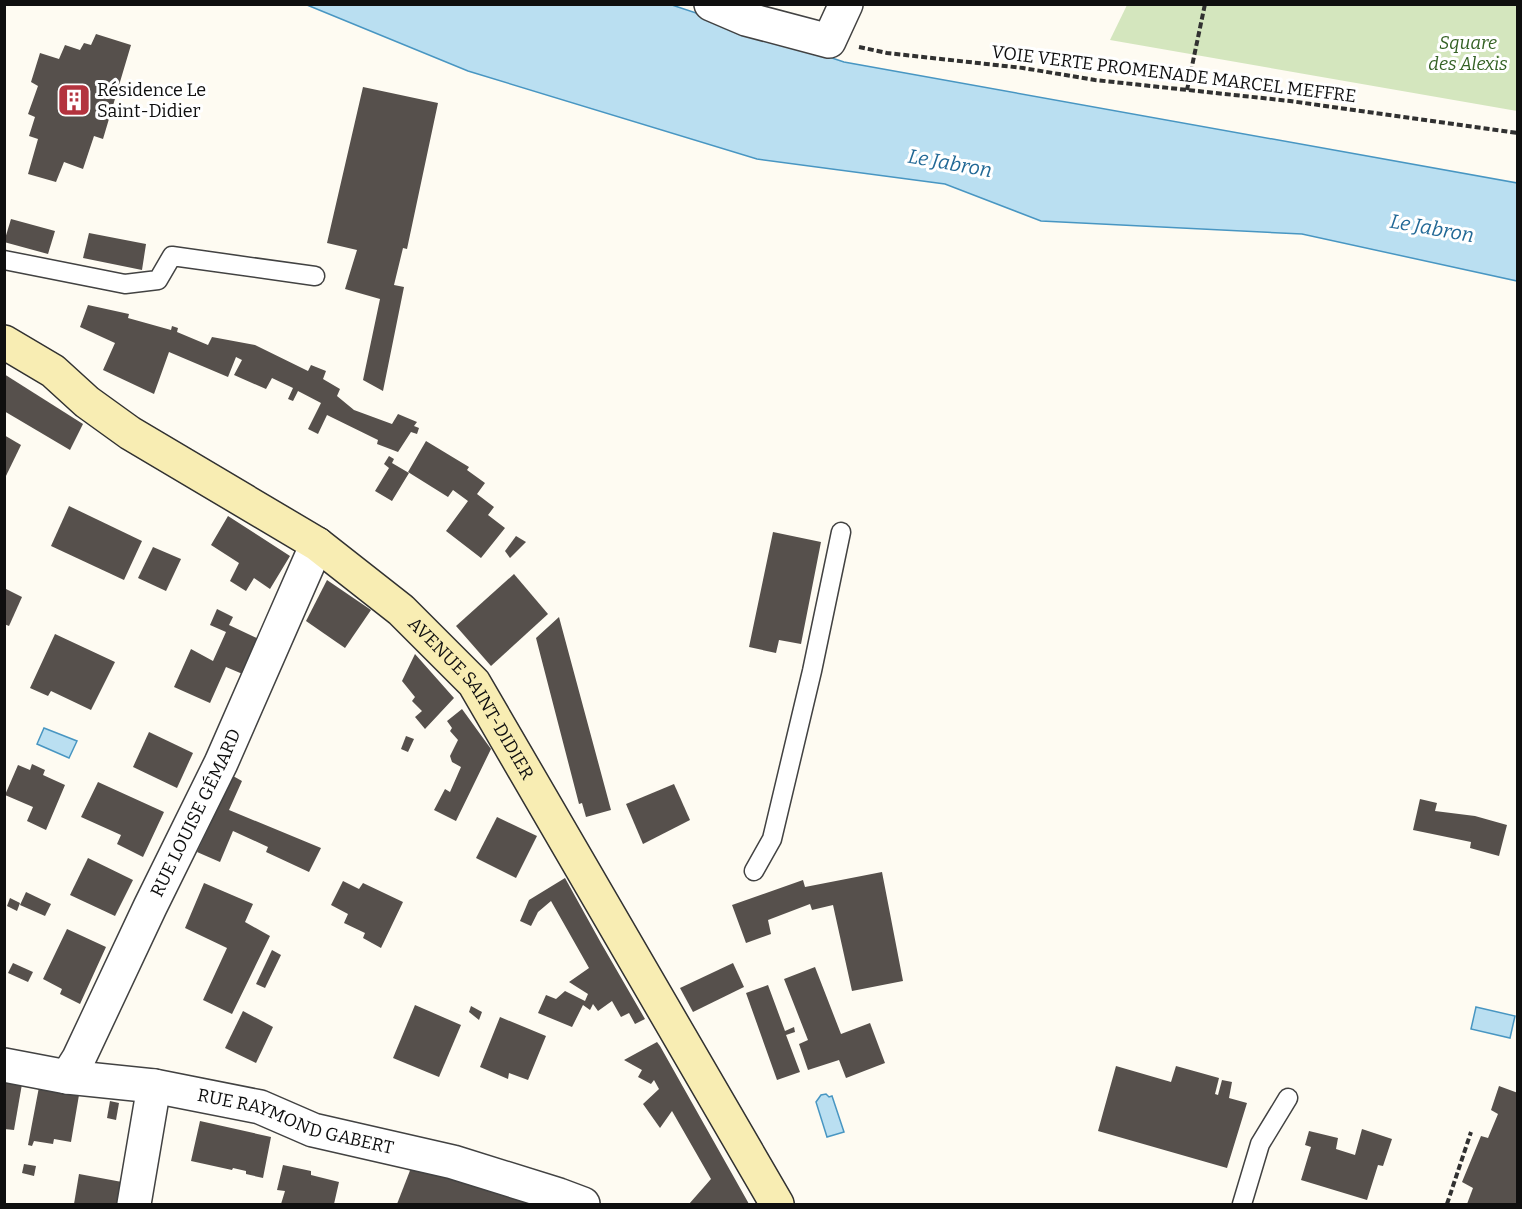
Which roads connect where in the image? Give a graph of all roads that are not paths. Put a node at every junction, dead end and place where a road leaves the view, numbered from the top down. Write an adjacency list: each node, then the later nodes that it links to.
1 (711, 4): 2 (street)
2 (846, 4)
3 (4, 261): 4 (lane)
4 (315, 276)
5 (4, 342): 7 (street, AVENUE SAINT-DIDIER)
6 (841, 532): 8 (lane)
7 (317, 544): 10 (street, RUE LOUISE GÉMARD); 15 (street, AVENUE SAINT-DIDIER)
8 (754, 871)
9 (4, 1065): 10 (street, RUE RAYMOND GABERT)
10 (67, 1077): 11 (street, RUE RAYMOND GABERT)
11 (154, 1086): 13 (street, RUE RAYMOND GABERT); 14 (street)
12 (1288, 1098): 16 (lane)
13 (565, 1201)
14 (134, 1204)
15 (777, 1204)
16 (1242, 1204)

